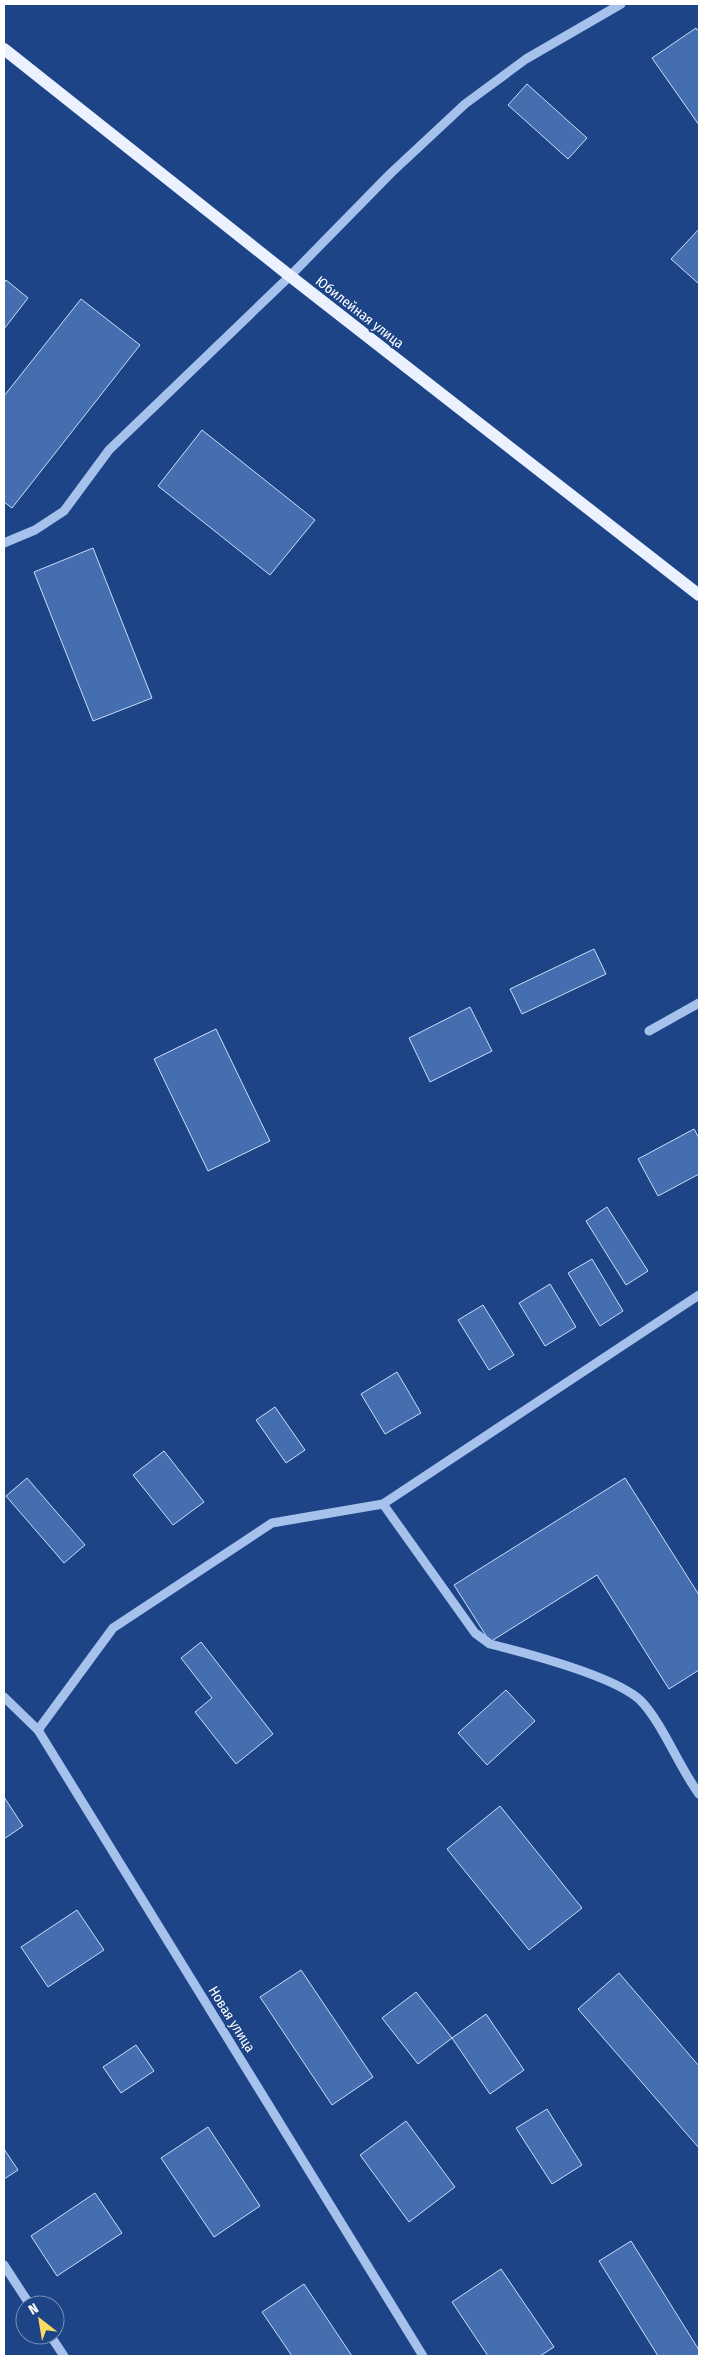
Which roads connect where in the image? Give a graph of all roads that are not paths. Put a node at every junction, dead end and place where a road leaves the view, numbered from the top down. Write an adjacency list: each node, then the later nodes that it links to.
1 (621, 4): 3 (street)
2 (4, 49): 3 (main road, Юбилейная улица)
3 (290, 276): 4 (street); 5 (main road, Юбилейная улица)
4 (4, 542)
5 (699, 595)
6 (699, 1003): 7 (street)
7 (649, 1031)
8 (699, 1295): 9 (street)
9 (383, 1504): 11 (street); 12 (street)
10 (5, 1701): 11 (street, Новая улица)
11 (38, 1730): 17 (street, Новая улица)
12 (699, 1794)
13 (4, 2265): 14 (street)
14 (24, 2295)
15 (57, 2345): 16 (street)
16 (64, 2356)
17 (423, 2356)

